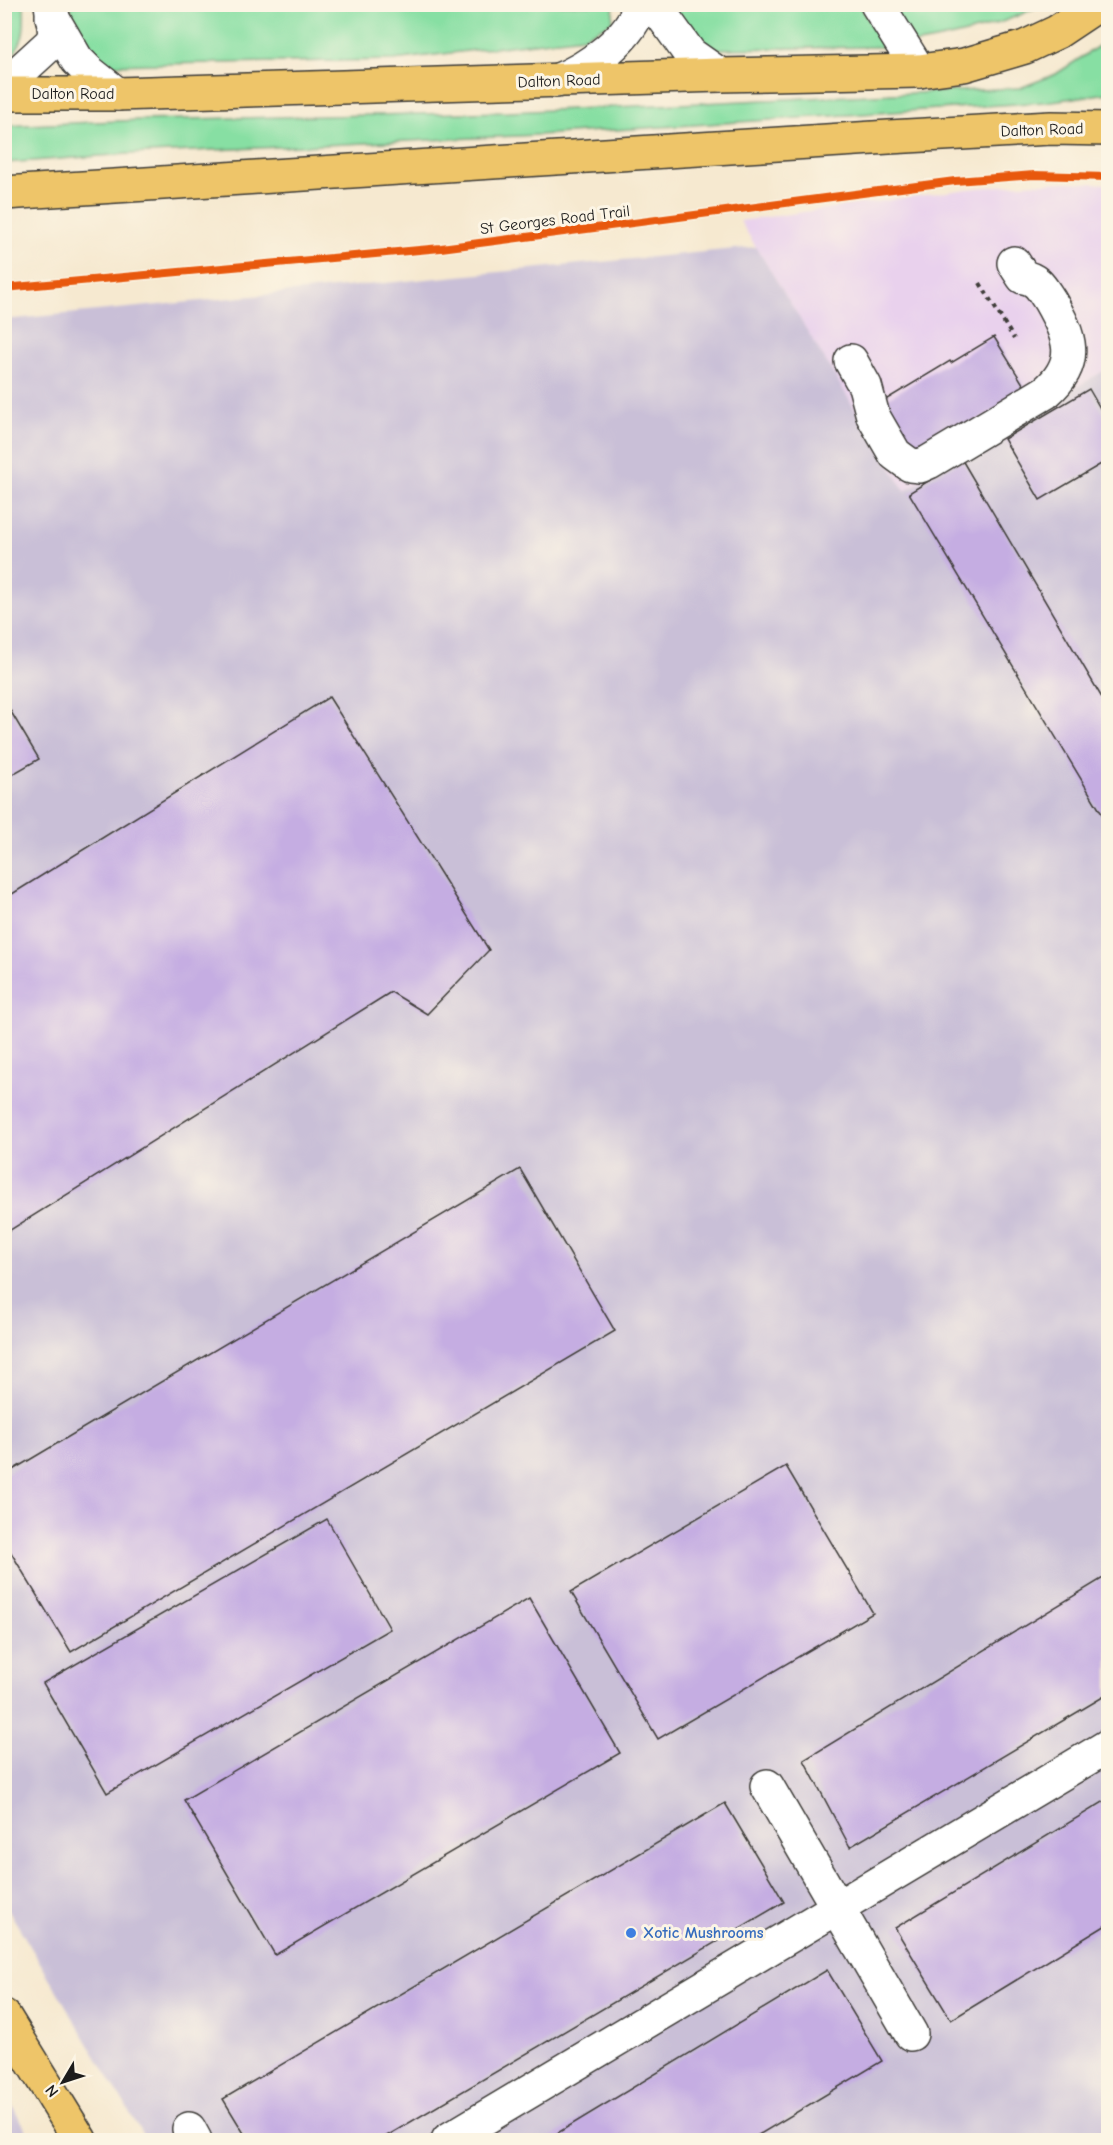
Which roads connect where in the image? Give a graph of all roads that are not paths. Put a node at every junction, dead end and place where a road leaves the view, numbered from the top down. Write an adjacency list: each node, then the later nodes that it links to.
1 (640, 4): 8 (lane)
2 (654, 4): 7 (lane)
3 (877, 4): 6 (lane)
4 (1100, 4): 6 (main road, Dalton Road)
5 (52, 11): 9 (lane); 11 (lane)
6 (919, 71): 7 (main road, Dalton Road)
7 (720, 75): 8 (main road, Dalton Road)
8 (556, 81): 11 (main road, Dalton Road)
9 (4, 86)
10 (4, 94): 11 (main road, Dalton Road)
11 (117, 94)
12 (1108, 129): 13 (main road, Dalton Road)
13 (4, 193)
14 (1019, 270): 15 (lane)
15 (851, 361)
16 (1108, 1746): 18 (lane)
17 (767, 1786): 18 (lane)
18 (838, 1908): 20 (lane); 22 (lane)
19 (4, 2016): 21 (main road)
20 (911, 2034)
21 (80, 2140)
22 (448, 2140)

